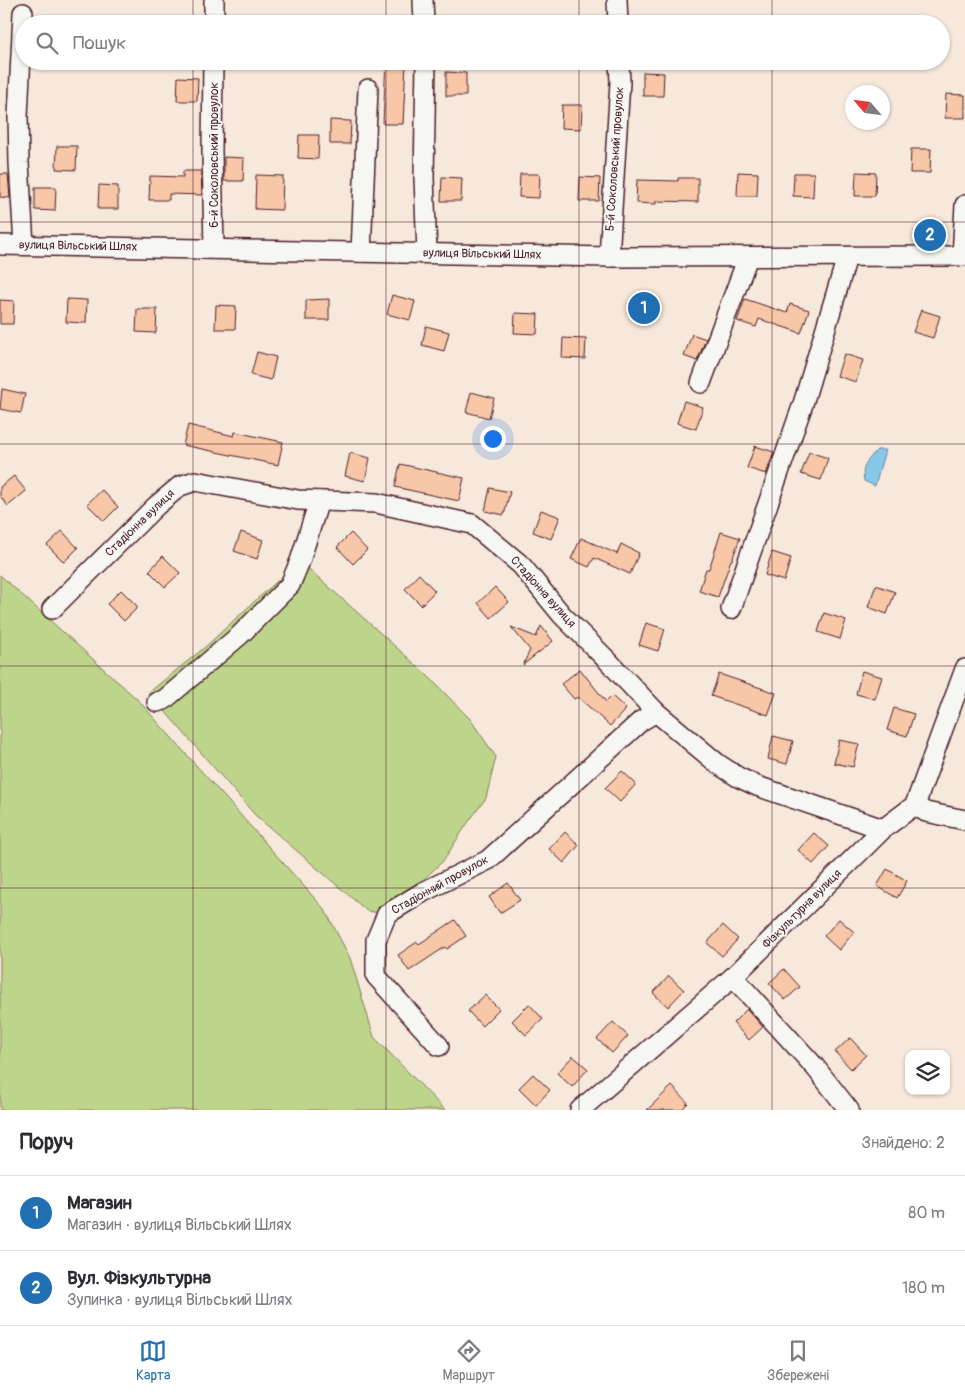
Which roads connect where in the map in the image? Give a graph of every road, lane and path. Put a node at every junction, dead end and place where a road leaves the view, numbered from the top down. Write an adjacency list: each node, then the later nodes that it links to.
1 (214, 0): 4 (street)
2 (423, 0): 5 (street)
3 (617, 0): 6 (street)
4 (214, 15)
5 (424, 15)
6 (618, 15)
7 (20, 70): 14 (street)
8 (213, 70): 15 (street, 6-й Соколовський провулок)
9 (426, 70): 17 (street)
10 (619, 70): 19 (street, 5-й Соколовський провулок)
11 (368, 89): 16 (street)
12 (965, 205): 18 (street)
13 (0, 245): 14 (street, вулиця Вільський Шлях)
14 (24, 245): 15 (street, вулиця Вільський Шлях)
15 (214, 249): 16 (street, вулиця Вільський Шлях)
16 (361, 252): 17 (street, вулиця Вільський Шлях)
17 (427, 253): 19 (street, вулиця Вільський Шлях)
18 (964, 256): 21 (street, вулиця Вільський Шлях)
19 (608, 257): 20 (street, вулиця Вільський Шлях)
20 (748, 257): 21 (street, вулиця Вільський Шлях); 22 (street)
21 (847, 257): 24 (street)
22 (701, 383)
23 (319, 501): 25 (street, Стадіонна вулиця); 27 (street); 28 (street, Стадіонна вулиця)
24 (731, 609)
25 (52, 610)
26 (965, 669): 29 (street)
27 (157, 702)
28 (656, 712): 31 (street, Стадіонна вулиця); 33 (street, Стадіонний провулок)
29 (915, 805): 30 (street); 31 (street, Фізкультурна вулиця)
30 (965, 820)
31 (883, 828): 32 (street, Фізкультурна вулиця)
32 (733, 977): 34 (street, Фізкультурна вулиця); 35 (street)
33 (439, 1046)
34 (580, 1110)
35 (849, 1110)

